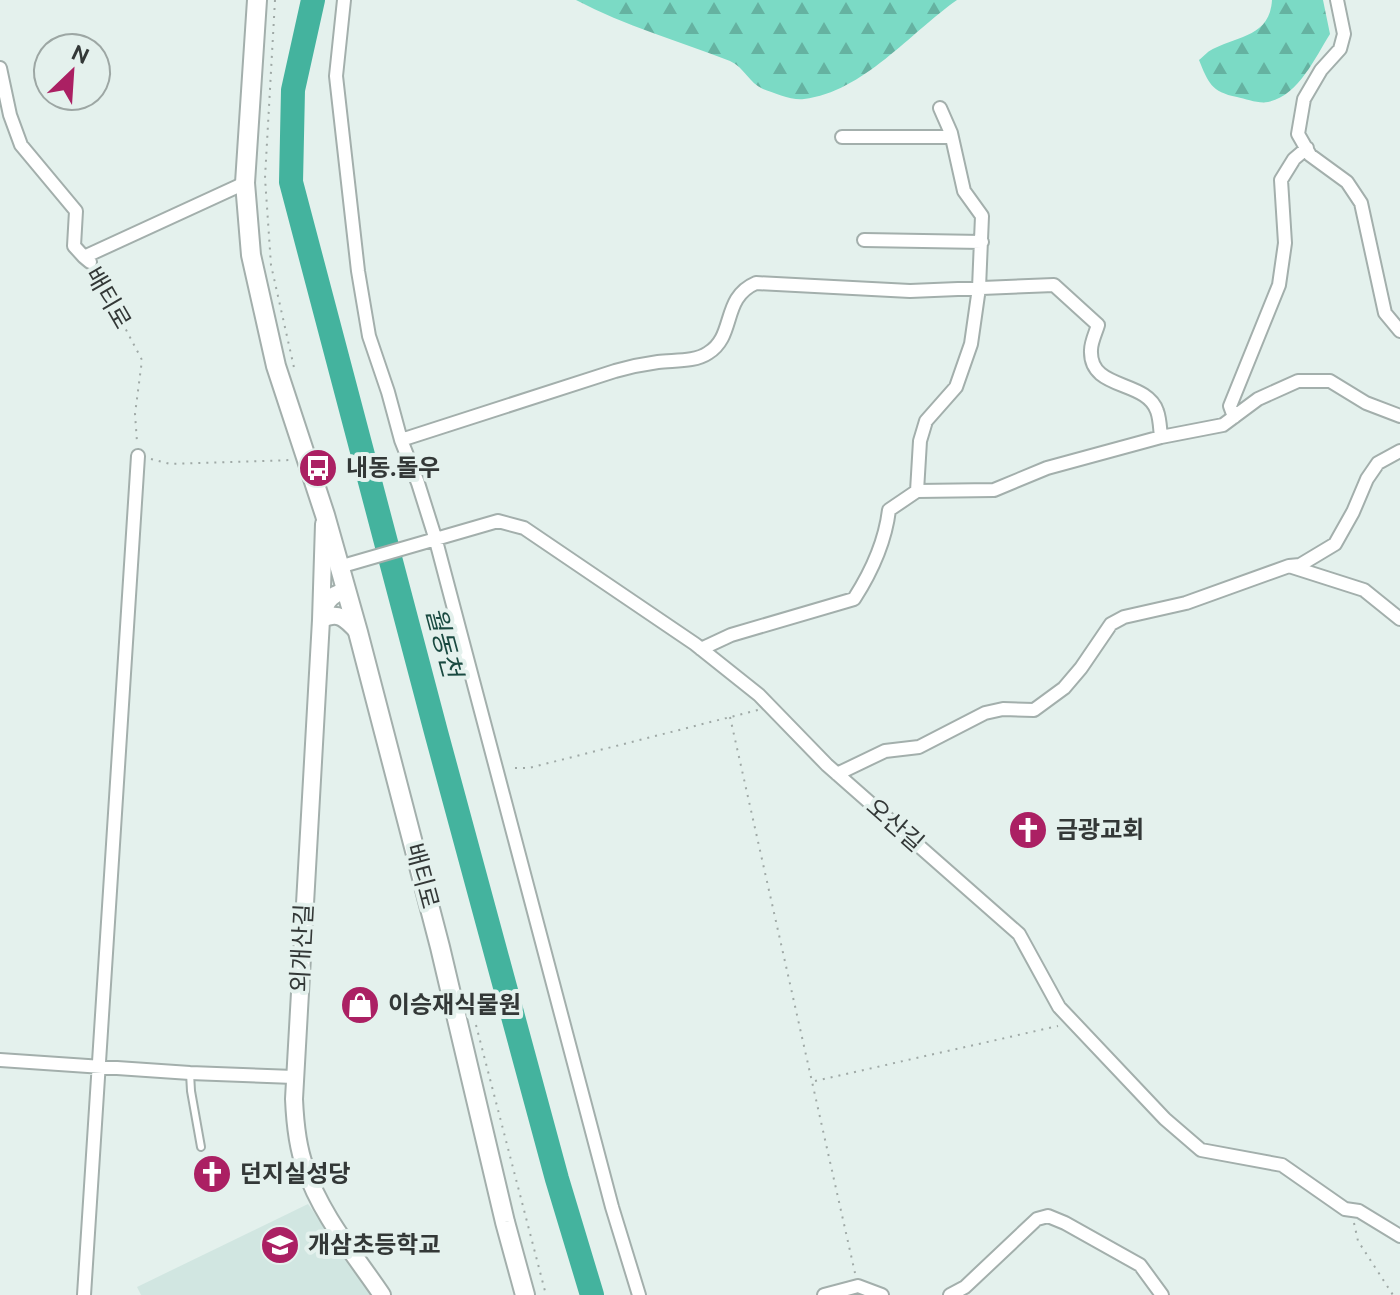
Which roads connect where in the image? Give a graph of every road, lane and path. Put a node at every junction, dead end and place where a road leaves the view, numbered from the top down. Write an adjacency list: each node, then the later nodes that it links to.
1 (257, 0): 10 (main road, 배티로)
2 (275, 0): 16 (path)
3 (344, 0): 20 (street)
4 (1337, 0): 9 (street)
5 (0, 68): 13 (street, 배티로)
6 (940, 108): 8 (street)
7 (842, 137): 8 (street)
8 (951, 137): 12 (street)
9 (1307, 148): 15 (street); 18 (street)
10 (245, 183): 13 (street, 배티로); 23 (main road, 배티로)
11 (864, 240): 12 (street)
12 (982, 242): 14 (street)
13 (87, 260): 22 (path, 배티로)
14 (979, 288): 19 (street); 20 (street); 24 (street)
15 (1400, 331)
16 (297, 378)
17 (1400, 416): 18 (street)
18 (1234, 417): 19 (street)
19 (1161, 437): 24 (street)
20 (401, 440): 26 (street)
21 (1400, 451): 27 (street)
22 (138, 456): 23 (path); 41 (street)
23 (305, 460): 25 (main road, 배티로)
24 (917, 491): 33 (street)
25 (325, 515): 28 (main road, 배티로); 31 (street, 외개산길)
26 (434, 539): 28 (street, 오산길); 33 (street, 오산길); 53 (street)
27 (1289, 566): 30 (street); 37 (street)
28 (339, 567): 29 (main road, 배티로)
29 (345, 591): 31 (street); 32 (main road, 배티로)
30 (1400, 619)
31 (321, 620): 32 (street); 43 (street, 외개산길)
32 (358, 632): 51 (main road, 배티로)
33 (701, 649): 34 (street, 오산길)
34 (765, 703): 35 (path); 37 (street, 오산길)
35 (730, 717): 36 (path); 44 (path)
36 (515, 768)
37 (837, 774): 39 (street, 오산길)
38 (472, 1012): 52 (path)
39 (1071, 1020): 44 (path); 46 (street, 오산길)
40 (0, 1060): 41 (street)
41 (99, 1067): 42 (street); 49 (street)
42 (190, 1073): 43 (street); 45 (lane)
43 (294, 1077): 50 (street, 외개산길)
44 (813, 1081): 48 (path)
45 (201, 1147)
46 (1352, 1210): 47 (street, 오산길); 58 (path)
47 (1400, 1236)
48 (858, 1286): 54 (street); 55 (street)
49 (84, 1295)
50 (382, 1295)
51 (525, 1295)
52 (546, 1295)
53 (639, 1295)
54 (824, 1295)
55 (882, 1295)
56 (950, 1295): 57 (street)
57 (1162, 1295)
58 (1393, 1295)

